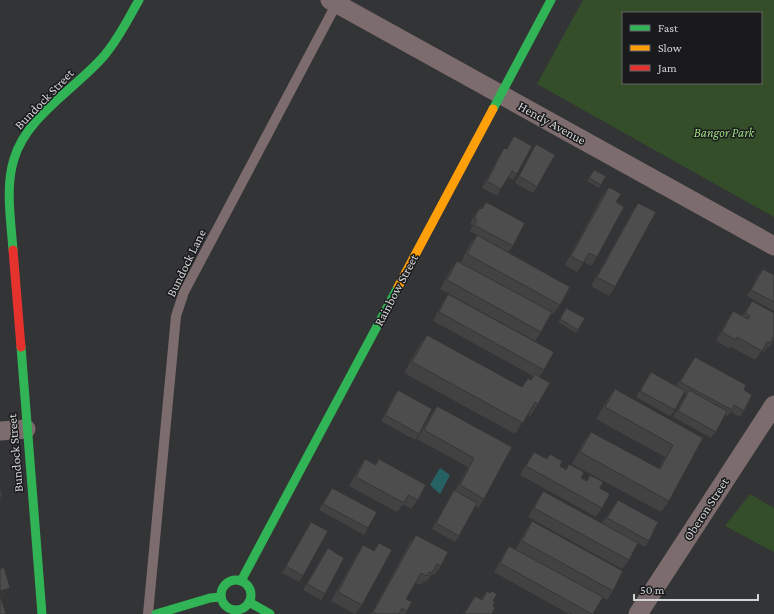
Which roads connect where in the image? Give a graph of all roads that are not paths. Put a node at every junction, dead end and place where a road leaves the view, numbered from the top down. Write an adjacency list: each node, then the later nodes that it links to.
1 (139, 0): 7 (street, Bundock Street)
2 (551, 0): 4 (street, Rainbow Street)
3 (334, 1): 4 (street, Hendy Avenue); 12 (lane, Bundock Lane)
4 (501, 94): 5 (street, Hendy Avenue); 9 (street, Rainbow Street)
5 (774, 246)
6 (774, 405): 16 (street, Oberon Street)
7 (26, 429): 8 (street); 13 (street, Bundock Street)
8 (0, 431)
9 (241, 581): 10 (street); 11 (street)
10 (221, 596): 11 (street); 12 (street)
11 (249, 602): 15 (street)
12 (156, 613): 14 (street)
13 (42, 614)
14 (183, 614)
15 (270, 614)
16 (638, 614)

